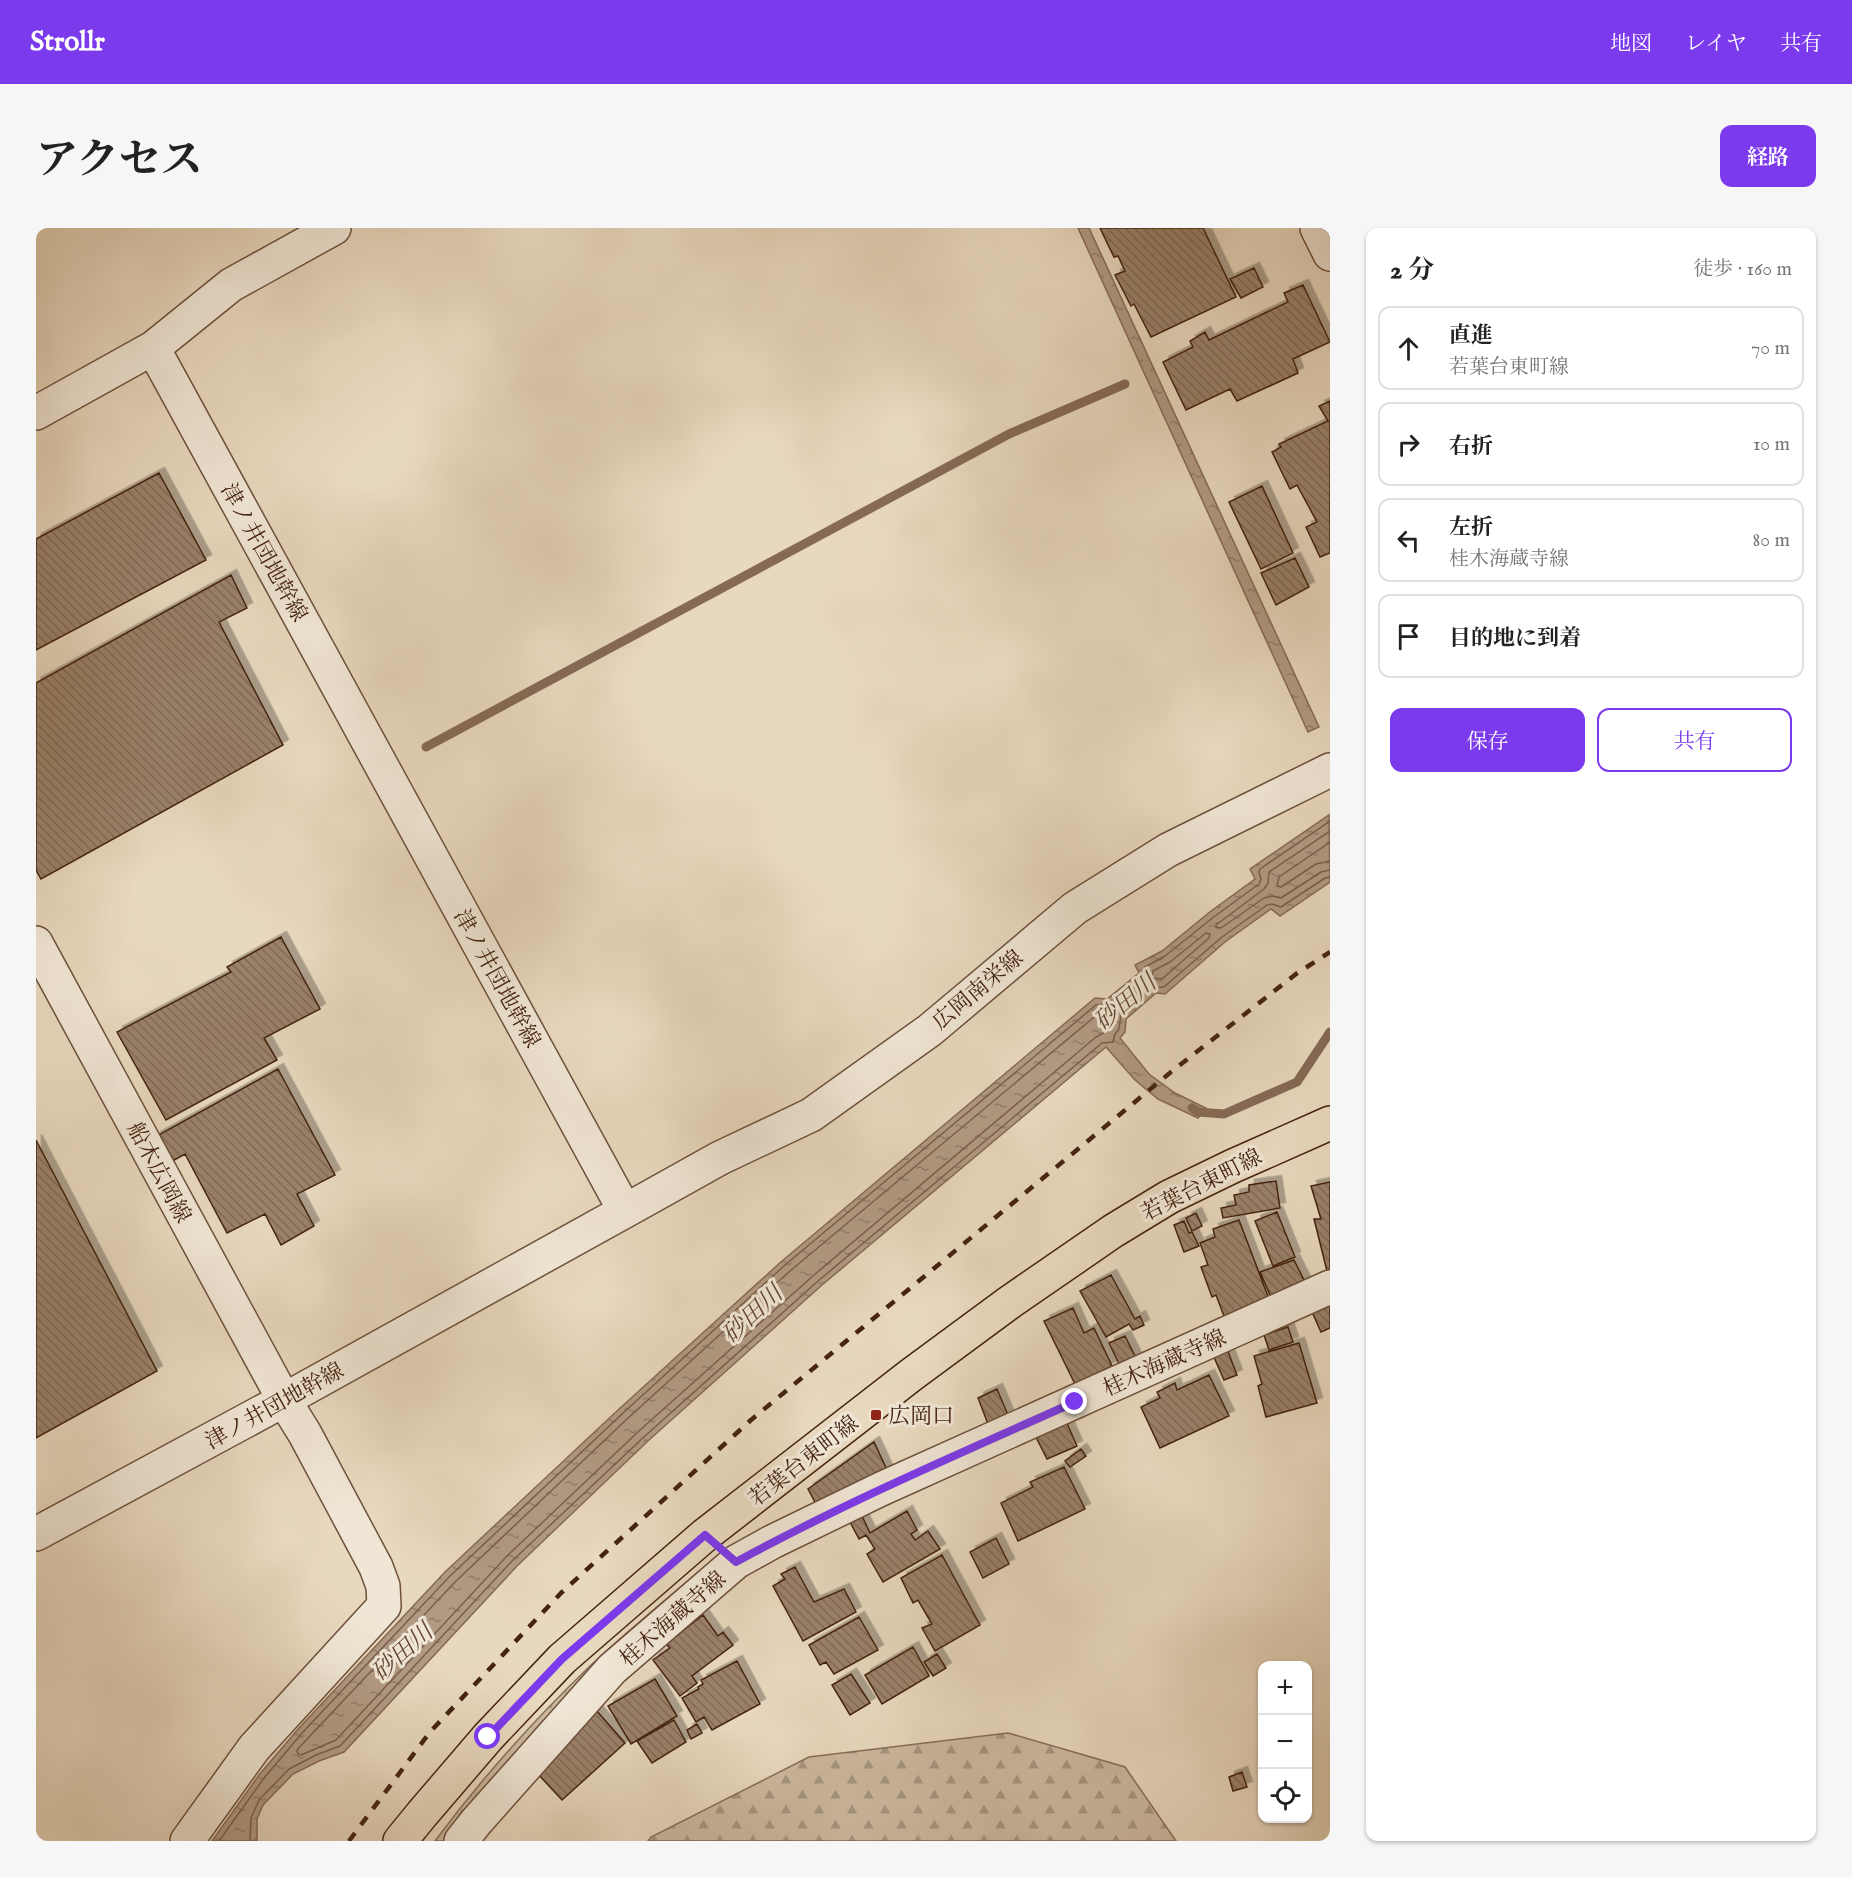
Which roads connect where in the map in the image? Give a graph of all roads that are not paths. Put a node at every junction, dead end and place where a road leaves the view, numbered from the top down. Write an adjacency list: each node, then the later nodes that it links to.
1 (334, 228): 4 (street)
2 (1317, 228): 3 (street)
3 (1330, 254)
4 (153, 348): 5 (street); 9 (street, 津ノ井団地幹線)
5 (36, 413)
6 (1330, 770): 9 (street, 広岡南栄線)
7 (36, 943): 11 (street, 船木広岡線)
8 (1330, 1123): 13 (main road, 若葉台東町線)
9 (626, 1211): 11 (street, 津ノ井団地幹線)
10 (1330, 1287): 14 (street, 桂木海蔵寺線)
11 (284, 1400): 12 (street, 津ノ井団地幹線); 15 (street, 船木広岡線)
12 (36, 1534)
13 (705, 1535): 14 (street); 16 (main road, 若葉台東町線)
14 (736, 1562): 17 (street, 桂木海蔵寺線)
15 (188, 1841)
16 (400, 1841)
17 (461, 1841)

